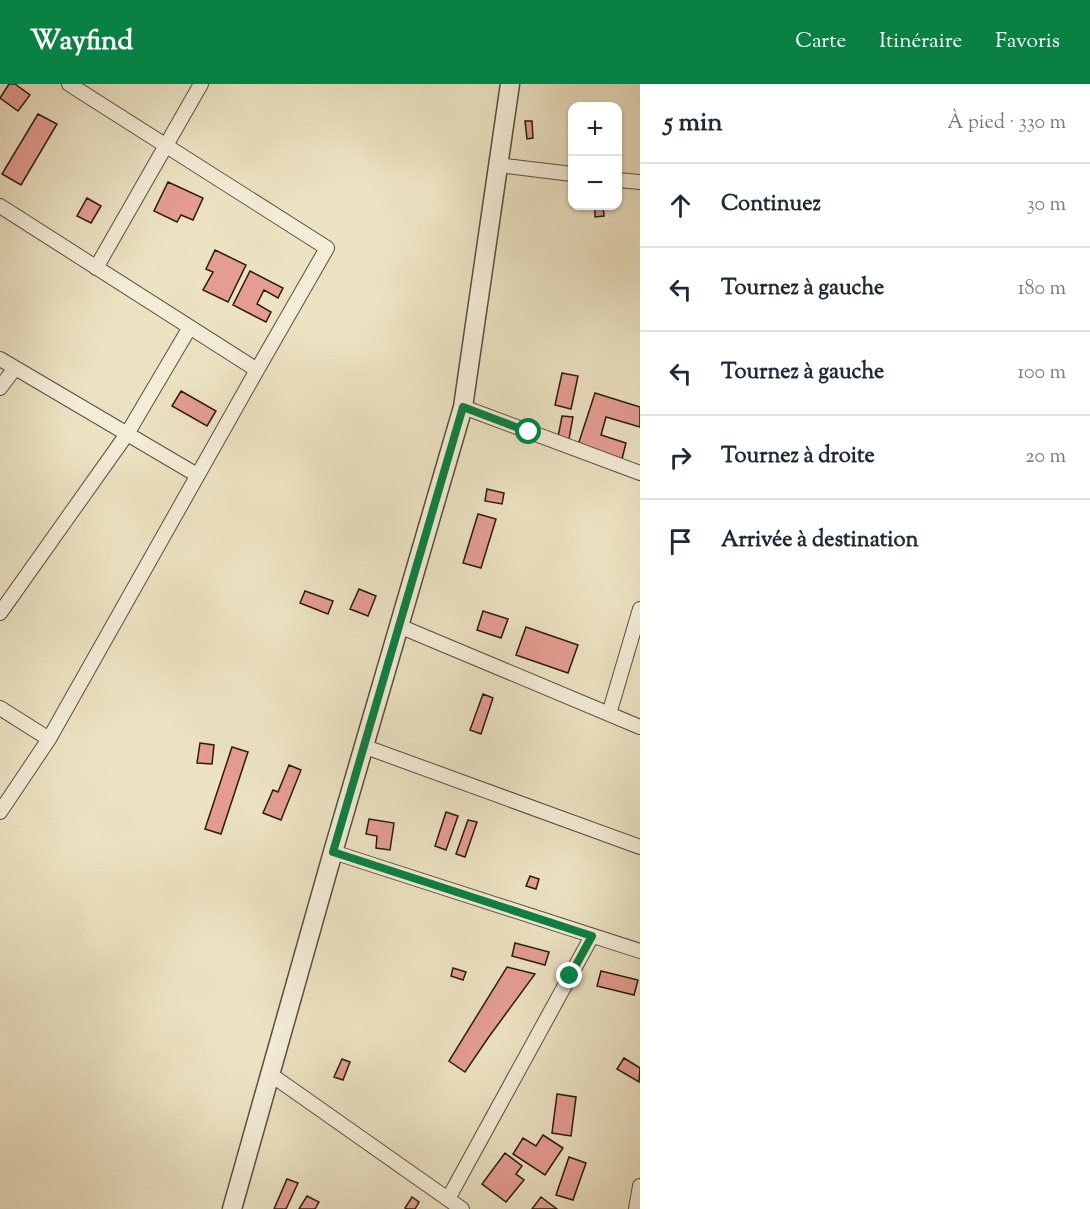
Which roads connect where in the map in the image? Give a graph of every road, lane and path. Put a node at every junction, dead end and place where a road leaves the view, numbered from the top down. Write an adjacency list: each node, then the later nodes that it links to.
1 (69, 84): 4 (street)
2 (201, 84): 4 (street)
3 (510, 84): 5 (street)
4 (166, 145): 10 (street); 14 (street)
5 (498, 165): 6 (street); 16 (street)
6 (568, 173)
7 (622, 180): 8 (street)
8 (640, 182)
9 (0, 206): 10 (street)
10 (96, 268): 11 (street)
11 (190, 327): 14 (street); 17 (street)
12 (0, 359): 13 (street)
13 (15, 368): 15 (street); 17 (street)
14 (257, 370): 19 (street)
15 (0, 388)
16 (463, 407): 18 (street); 22 (street)
17 (127, 434): 19 (street); 21 (street)
18 (640, 473)
19 (197, 475): 26 (street)
20 (640, 609): 24 (street)
21 (0, 613)
22 (399, 626): 24 (street); 27 (street)
23 (0, 708): 26 (street)
24 (609, 714): 25 (street)
25 (640, 728)
26 (49, 739): 28 (street)
27 (363, 746): 29 (street); 30 (street)
28 (0, 812)
29 (640, 847)
30 (333, 852): 31 (street); 33 (street)
31 (592, 936): 32 (street); 35 (street)
32 (640, 951)
33 (270, 1074): 35 (street); 36 (street)
34 (640, 1186): 38 (street)
35 (448, 1199): 37 (street)
36 (232, 1209)
37 (462, 1209)
38 (636, 1209)

